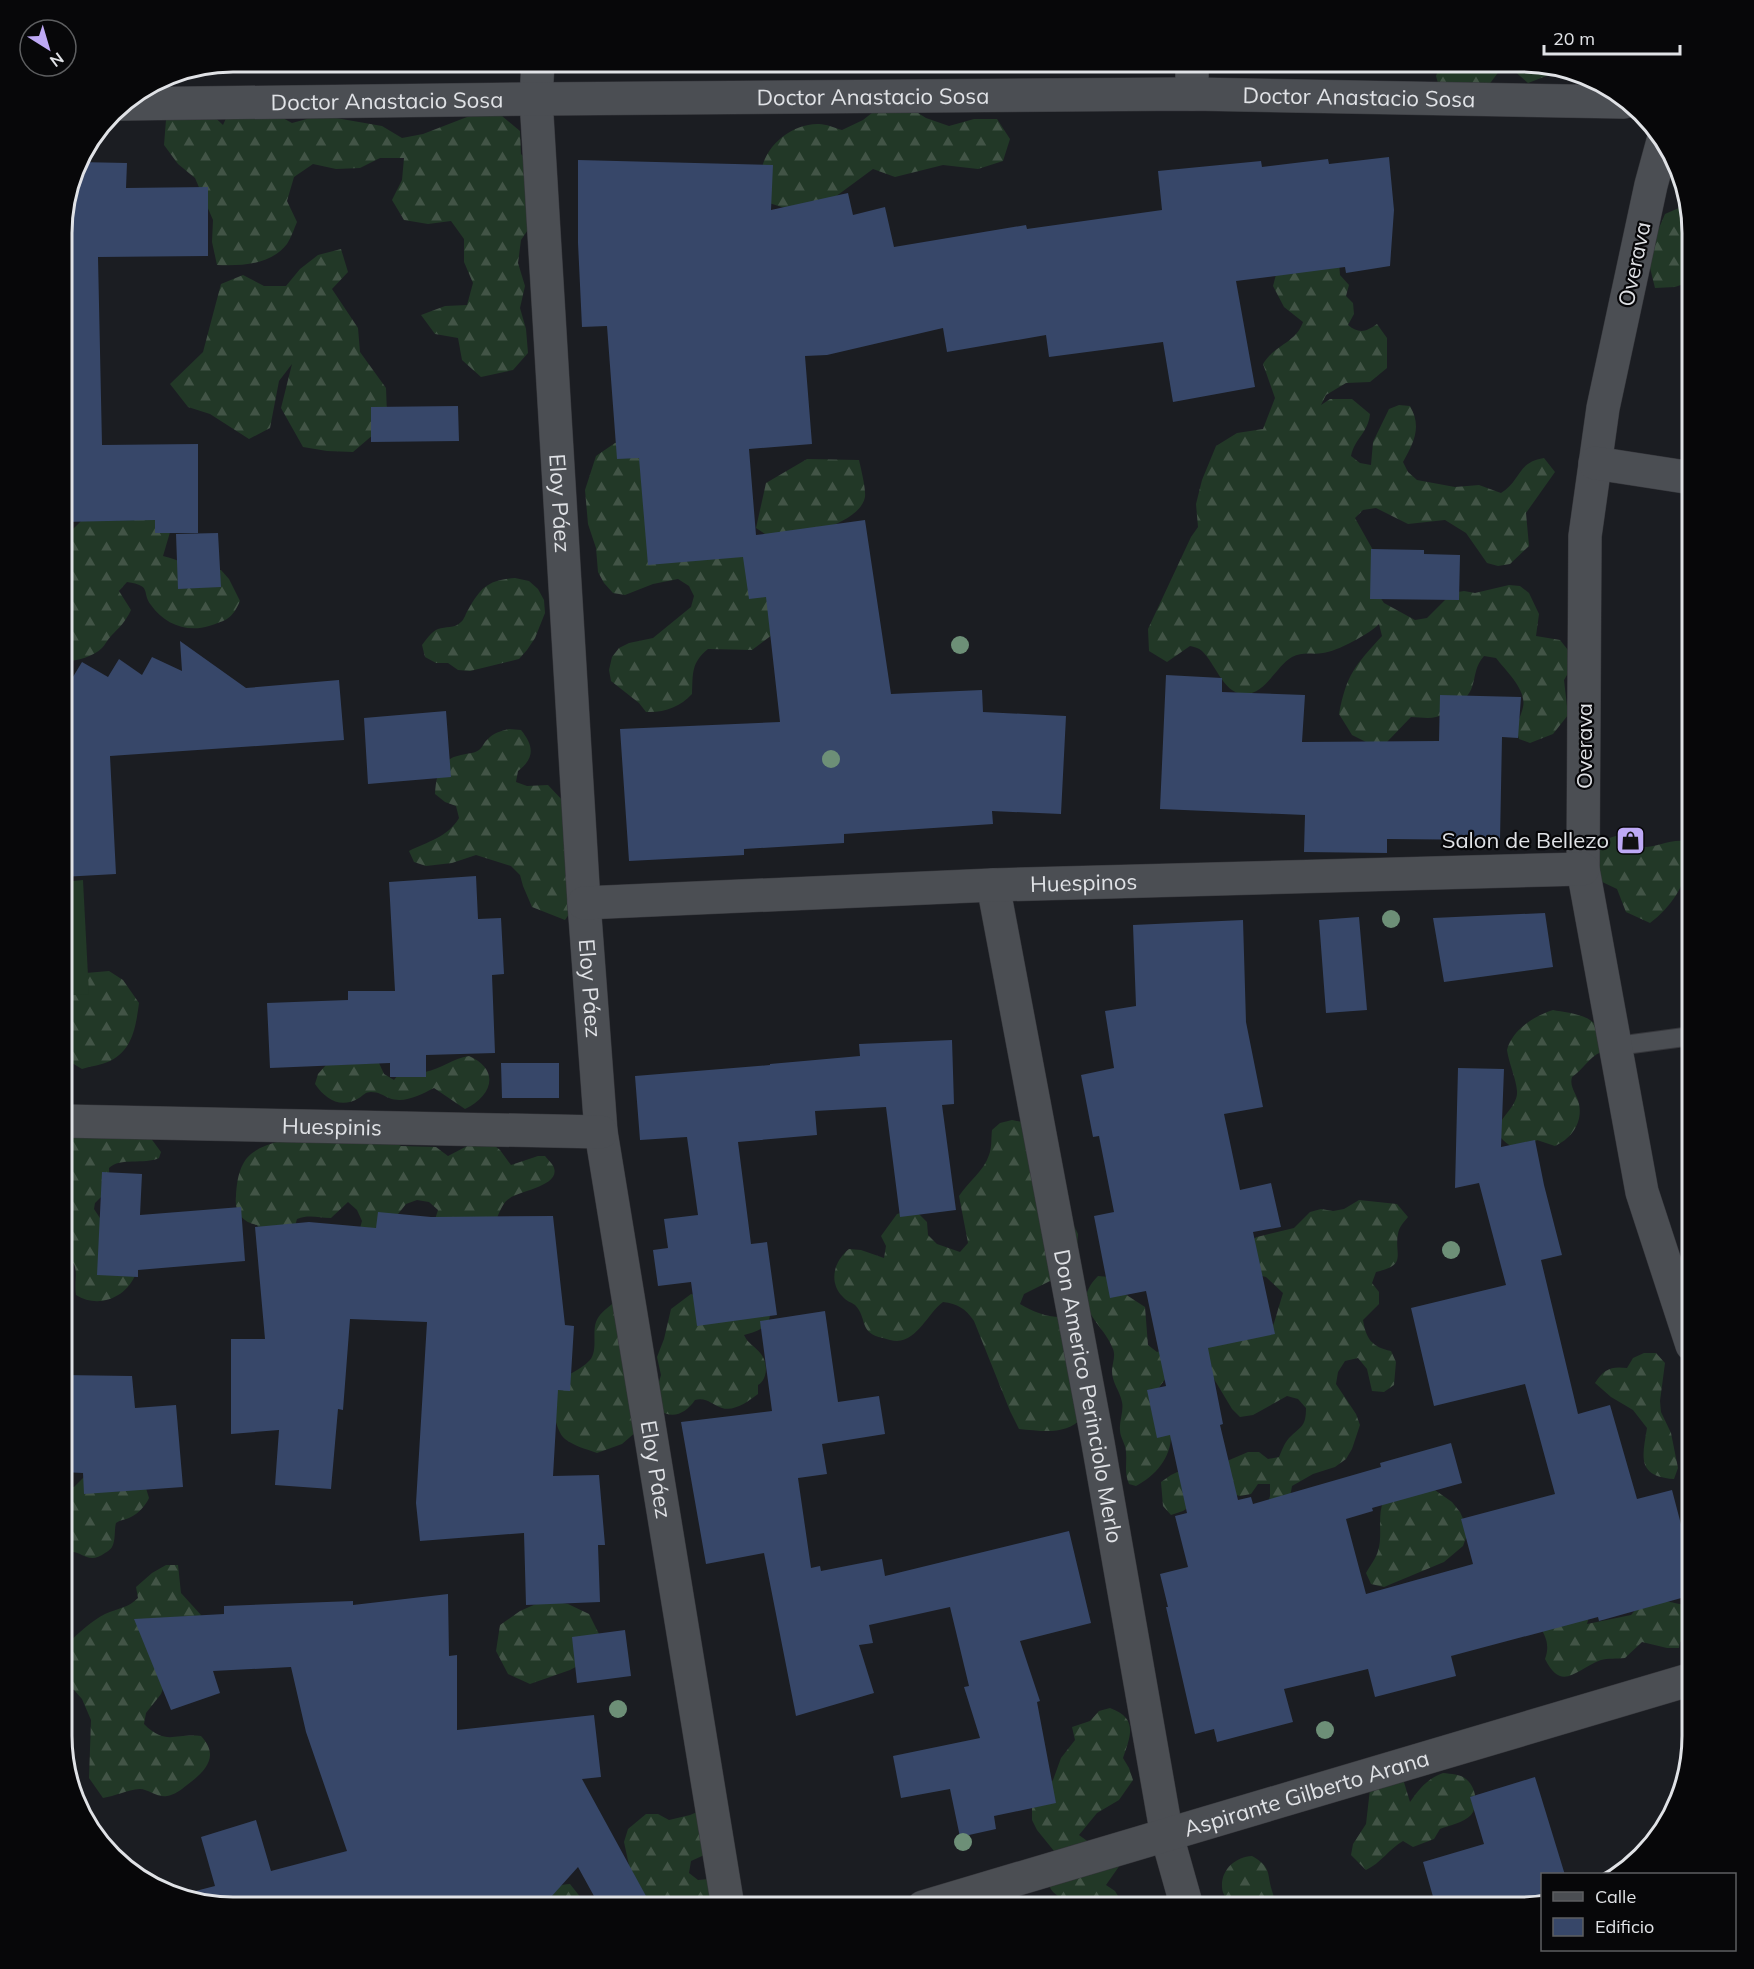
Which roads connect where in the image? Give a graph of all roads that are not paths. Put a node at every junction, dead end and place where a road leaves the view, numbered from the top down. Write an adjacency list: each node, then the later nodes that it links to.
1 (537, 72): 4 (street, Eloy Páez)
2 (1192, 72): 3 (street)
3 (1192, 94): 4 (street, Doctor Anastacio Sosa); 5 (street, Doctor Anastacio Sosa)
4 (536, 99): 6 (street, Doctor Anastacio Sosa); 12 (street, Eloy Páez)
5 (1614, 102)
6 (137, 104)
7 (1665, 162): 8 (street, Overava)
8 (1595, 462): 9 (street); 10 (street, Overava)
9 (1682, 476)
10 (1583, 869): 11 (street, Huespinos); 14 (street, Overava)
11 (993, 885): 12 (street, Huespinos); 19 (street, Don Americo Perinciolo Merlo)
12 (584, 903): 16 (street, Eloy Páez)
13 (1682, 1037): 14 (lane)
14 (1617, 1046): 17 (street, Overava)
15 (72, 1121): 16 (street, Huespinis)
16 (601, 1132): 20 (street, Eloy Páez)
17 (1682, 1314)
18 (1682, 1682): 19 (street, Aspirante Gilberto Arana)
19 (1167, 1836): 21 (street, Aspirante Gilberto Arana); 22 (street, Don Americo Perinciolo Merlo)
20 (726, 1897)
21 (960, 1897)
22 (1184, 1897)

